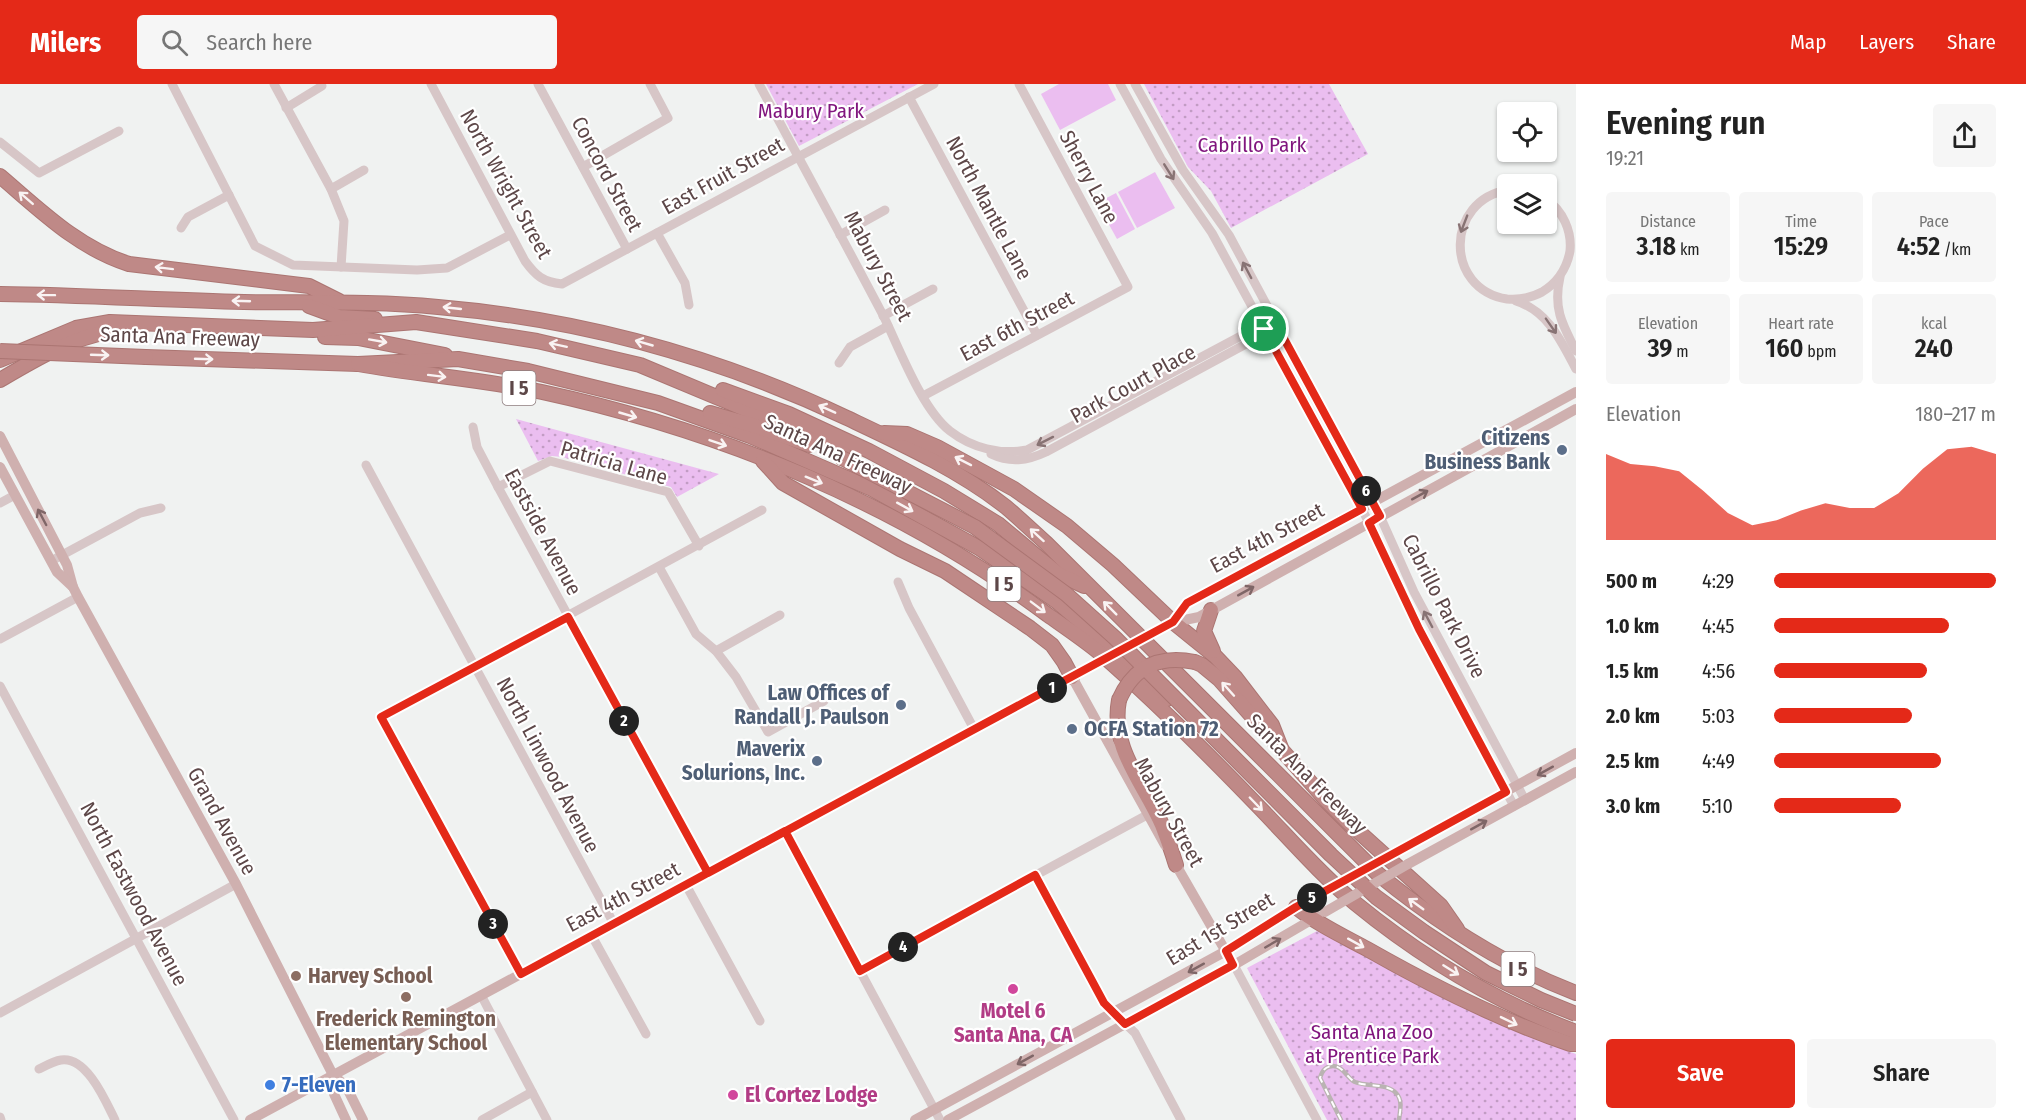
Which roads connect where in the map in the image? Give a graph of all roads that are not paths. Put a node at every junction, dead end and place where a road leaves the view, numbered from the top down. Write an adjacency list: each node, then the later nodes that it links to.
1 (172, 84): 24 (street)
2 (274, 84): 13 (street)
3 (431, 84): 29 (street, North Wright Street)
4 (538, 84): 19 (street, Concord Street)
5 (650, 84): 19 (street)
6 (759, 84): 18 (street, Mabury Street)
7 (934, 84): 12 (street, East Fruit Street)
8 (1019, 84): 35 (street, Sherry Lane)
9 (1120, 84): 16 (street, Cabrillo Park Drive)
10 (1135, 84): 15 (street, Cabrillo Park Drive)
11 (322, 86): 13 (street)
12 (909, 97): 18 (street, East Fruit Street); 47 (street, North Mantle Lane)
13 (286, 108): 22 (street)
14 (119, 132): 17 (street)
15 (1162, 134): 16 (street); 44 (street, Cabrillo Park Drive, one-way to 15)
16 (1150, 140): 46 (street, Cabrillo Park Drive, one-way to 46)
17 (0, 142)
18 (798, 156): 28 (street, East Fruit Street); 30 (street, Mabury Street)
19 (583, 167): 31 (street, Concord Street)
20 (364, 170): 22 (street)
21 (0, 176): 40 (highway, one-way to 21)
22 (331, 189): 32 (street)
23 (1497, 193): 38 (street, one-way to 38)
24 (229, 195): 27 (street); 32 (street)
25 (885, 210): 30 (street)
26 (1557, 211): 33 (street)
27 (181, 228)
28 (657, 233): 31 (street, East Fruit Street); 41 (street)
29 (510, 235): 32 (street); 34 (street, North Wright Street)
30 (840, 235): 42 (street, Mabury Street)
31 (627, 249): 34 (street, East Fruit Street)
32 (341, 267)
33 (1561, 275): 38 (street); 49 (street)
34 (562, 284)
35 (1128, 287): 47 (street, East 6th Street)
36 (933, 289): 42 (street)
37 (0, 294): 39 (highway, Santa Ana Freeway / I 5, one-way to 37)
38 (1511, 299): 54 (street, one-way to 54)
39 (299, 302): 40 (highway, Santa Ana Freeway / I 5); 43 (highway, Santa Ana Freeway / I 5)
40 (344, 303): 62 (highway, Santa Ana Freeway / I 5, one-way to 40)
41 (689, 305)
42 (883, 316): 45 (street, Mabury Street)
43 (416, 322): 51 (highway); 55 (highway, I 5, one-way to 43)
44 (1275, 322): 46 (street, Park Court Place); 72 (street, Cabrillo Park Drive)
45 (888, 326): 52 (street); 58 (street, Mabury Street)
46 (1264, 329): 65 (street, Park Court Place); 74 (street, Cabrillo Park Drive)
47 (1037, 335): 58 (street, East 6th Street)
48 (0, 351): 53 (highway, Santa Ana Freeway / I 5, one-way to 53, bridge)
49 (1576, 351)
50 (458, 359): 53 (highway, Santa Ana Freeway / I 5); 56 (highway, one-way to 50); 59 (highway, Santa Ana Freeway)
51 (0, 360)
52 (839, 363)
53 (358, 364): 66 (highway, Santa Ana Freeway / I 5, one-way to 66)
54 (1576, 369)
55 (655, 370): 64 (highway); 83 (highway, Santa Ana Freeway / I 5)
56 (0, 380)
57 (1576, 392): 72 (main road, East 4th Street)
58 (923, 396): 65 (street, Mabury Street)
59 (658, 403): 64 (highway); 99 (highway, Santa Ana Freeway / I 5, one-way to 99)
60 (1576, 410): 76 (main road, East 4th Street, one-way to 60)
61 (473, 427): 69 (street, Eastside Avenue)
62 (880, 434): 83 (highway, Santa Ana Freeway / I 5, one-way to 62); 88 (highway, one-way to 62)
63 (0, 436): 79 (main road, Grand Avenue, one-way to 63)
64 (842, 453): 124 (highway, bridge); 128 (highway, bridge)
65 (1013, 457)
66 (759, 458): 93 (highway); 99 (highway, Santa Ana Freeway / I 5, one-way to 99)
67 (366, 465): 92 (street, North Linwood Avenue)
68 (0, 467): 70 (main road, Grand Avenue)
69 (498, 487): 78 (street, Patricia Lane); 87 (street, Eastside Avenue)
70 (15, 495): 71 (street); 80 (main road, Grand Avenue)
71 (0, 503)
72 (1373, 503): 74 (main road, East 4th Street); 76 (street, Cabrillo Park Drive)
73 (161, 508): 79 (street)
74 (1362, 509): 77 (street, Cabrillo Park Drive); 88 (main road, East 4th Street)
75 (762, 510): 78 (street)
76 (1380, 516): 77 (main road, East 4th Street); 101 (street, Cabrillo Park Drive, one-way to 76)
77 (1369, 523): 85 (main road, East 4th Street, one-way to 77); 102 (street, Cabrillo Park Drive)
78 (699, 546): 81 (street)
79 (62, 555): 80 (street); 84 (main road, Grand Avenue)
80 (51, 561): 84 (main road, Grand Avenue)
81 (659, 567): 87 (street); 90 (street)
82 (898, 582): 96 (street)
83 (1093, 590): 117 (highway, Santa Ana Freeway / I 5, one-way to 83)
84 (76, 592): 89 (street); 110 (main road, Grand Avenue)
85 (1211, 610): 88 (main road, East 4th Street); 91 (highway)
86 (780, 615): 90 (street)
87 (568, 617): 92 (street); 108 (street, Eastside Avenue)
88 (1167, 625): 91 (highway); 93 (main road, East 4th Street, bridge)
89 (0, 639)
90 (716, 651): 95 (street)
91 (1215, 656): 97 (highway)
92 (474, 666): 114 (street, North Linwood Avenue); 121 (street)
93 (1071, 677): 96 (main road, East 4th Street); 105 (main road, Mabury Street)
94 (0, 686): 116 (street, North Eastwood Avenue)
95 (824, 701)
96 (974, 729): 106 (main road, East 4th Street)
97 (1281, 748): 107 (highway, one-way to 107, bridge); 117 (highway)
98 (1576, 753): 101 (main road, East 1st Street, one-way to 101)
99 (1215, 762): 125 (highway, Santa Ana Freeway / I 5, one-way to 125)
100 (1576, 772): 103 (main road, East 1st Street)
101 (1518, 786): 102 (main road, East 1st Street); 103 (street, Cabrillo Park Drive)
102 (1506, 792): 104 (street, Cabrillo Park Drive); 112 (main road, East 1st Street, bridge)
103 (1525, 800): 104 (main road, East 1st Street)
104 (1514, 806): 113 (main road, East 1st Street, one-way to 104, bridge)
105 (1147, 815): 107 (main road, Mabury Street); 109 (street)
106 (785, 831): 108 (main road, East 4th Street); 120 (street)
107 (1176, 865): 118 (main road, Mabury Street)
108 (708, 873): 111 (main road, East 4th Street)
109 (1035, 875): 120 (street); 126 (street)
110 (236, 884): 116 (street); 136 (main road, Grand Avenue)
111 (686, 885): 114 (main road, East 4th Street); 129 (street)
112 (1296, 907): 113 (highway); 118 (main road, East 1st Street)
113 (1312, 920): 119 (main road, East 1st Street, one-way to 113); 134 (highway, one-way to 134)
114 (614, 924): 115 (main road, East 4th Street)
115 (592, 936): 121 (main road, East 4th Street); 133 (street)
116 (137, 938): 127 (street); 140 (street, North Eastwood Avenue)
117 (1464, 938): 122 (highway, Santa Ana Freeway / I 5)
118 (1226, 951): 119 (main road, Mabury Street); 126 (main road, East 1st Street, one-way to 126)
119 (1233, 965): 131 (main road, East 1st Street); 150 (street)
120 (860, 971): 138 (street)
121 (521, 974): 123 (main road, East 4th Street)
122 (1576, 993)
123 (481, 995): 136 (main road, East 4th Street); 137 (street)
124 (1576, 1006)
125 (1519, 1008): 130 (highway); 132 (highway, Santa Ana Freeway / I 5)
126 (1114, 1012): 131 (street); 138 (main road, East 1st Street, one-way to 138)
127 (0, 1013)
128 (1576, 1014)
129 (760, 1021)
130 (1576, 1022)
131 (1125, 1024): 148 (main road, East 1st Street); 149 (street)
132 (1576, 1032)
133 (646, 1034)
134 (1576, 1044)
135 (39, 1069): 139 (street)
136 (333, 1075): 141 (main road, East 4th Street); 142 (main road, Grand Avenue); 143 (main road, Grand Avenue)
137 (532, 1092): 144 (street); 145 (street)
138 (935, 1110): 146 (main road, East 1st Street); 147 (street)
139 (115, 1120)
140 (234, 1120)
141 (250, 1120)
142 (346, 1120)
143 (363, 1120)
144 (482, 1120)
145 (547, 1120)
146 (915, 1120)
147 (940, 1120)
148 (948, 1120)
149 (1181, 1120)
150 (1317, 1120)

